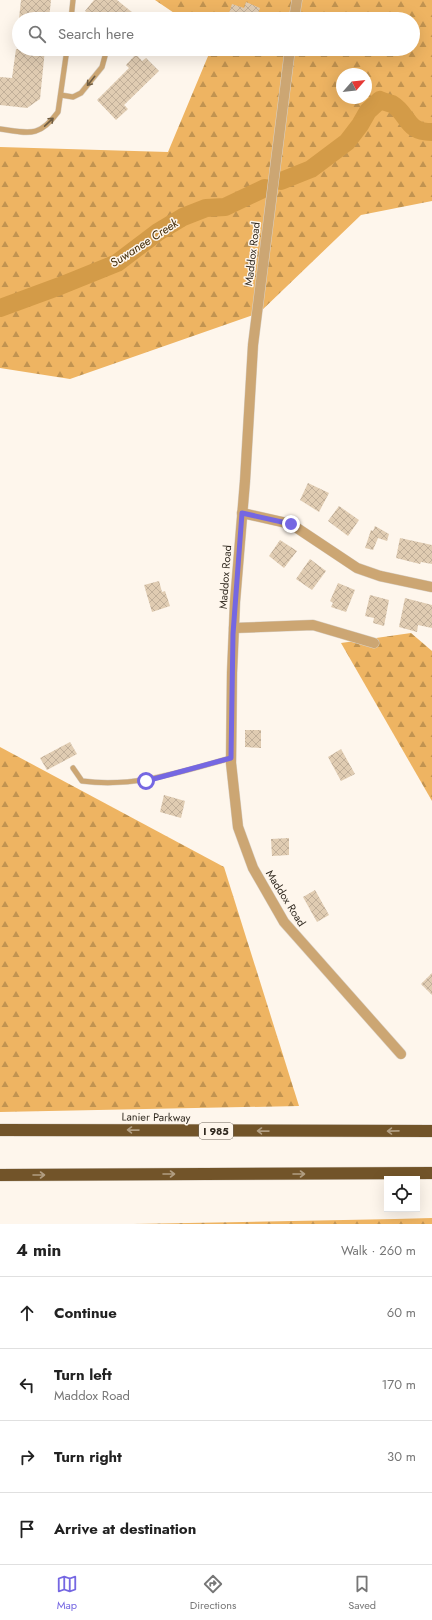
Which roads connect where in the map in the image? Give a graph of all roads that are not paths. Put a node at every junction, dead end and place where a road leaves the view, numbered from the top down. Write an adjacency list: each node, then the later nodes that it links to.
1 (73, 0): 3 (lane)
2 (297, 0): 4 (street)
3 (72, 12)
4 (295, 12)
5 (66, 56): 8 (lane)
6 (105, 56): 8 (lane, one-way to 8)
7 (289, 56): 10 (street, Maddox Road)
8 (61, 95): 9 (lane, one-way to 8)
9 (0, 129)
10 (242, 513): 11 (street); 12 (street, Maddox Road)
11 (432, 587)
12 (234, 628): 13 (street); 14 (street, Maddox Road)
13 (374, 643)
14 (231, 758): 15 (lane); 16 (street, Maddox Road)
15 (73, 768)
16 (401, 1054)
17 (0, 1130): 18 (highway, Lanier Parkway / I 985, one-way to 17)
18 (432, 1131)
19 (432, 1173): 20 (highway, one-way to 19)
20 (0, 1175)

